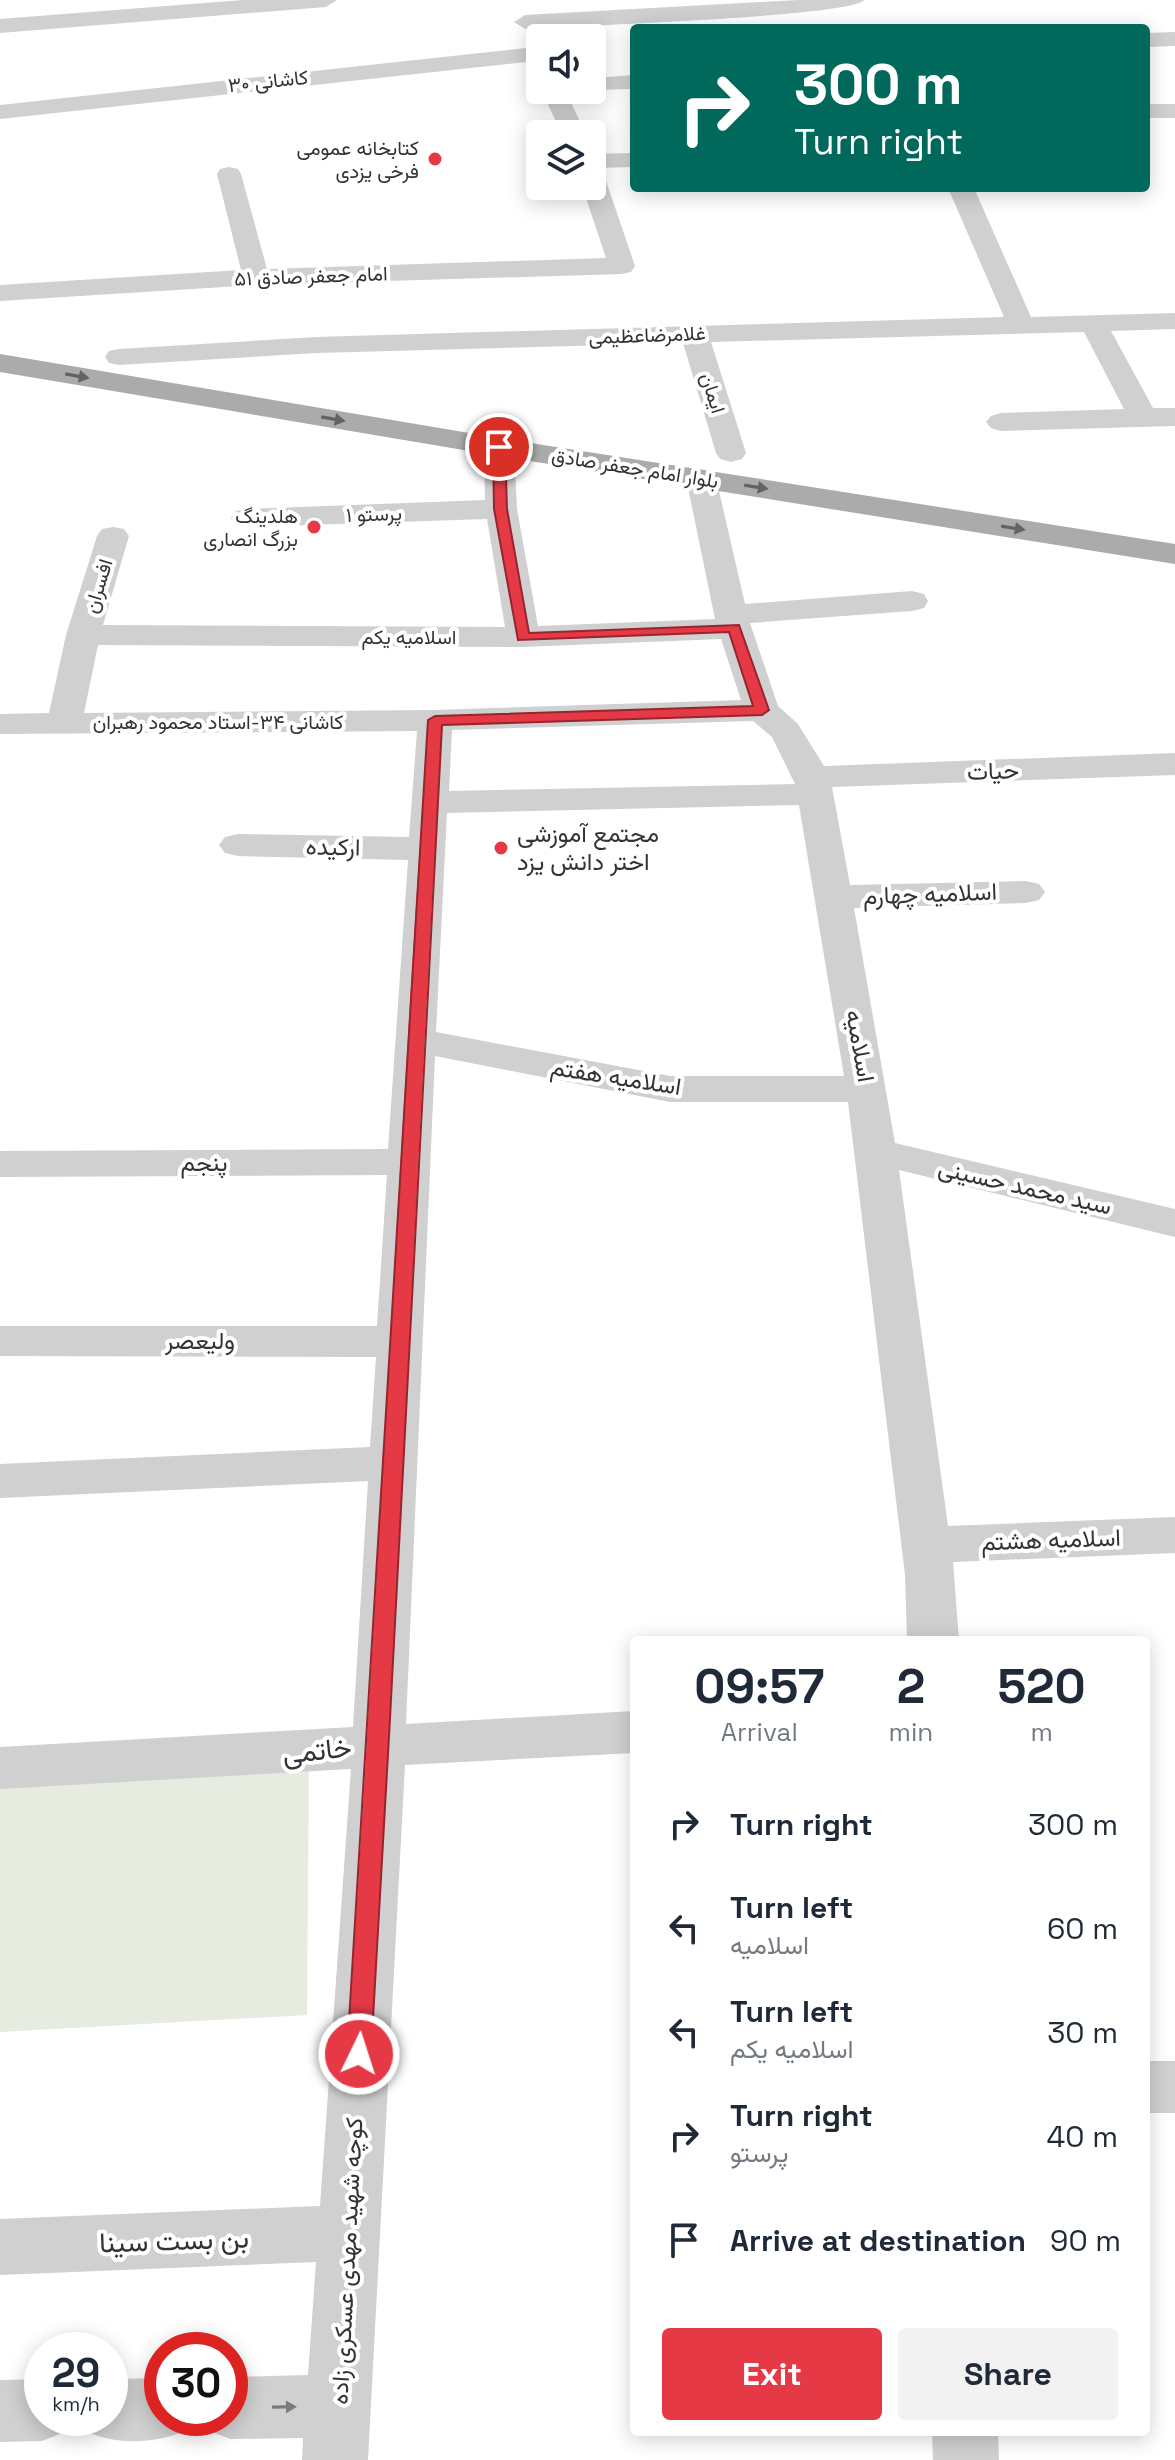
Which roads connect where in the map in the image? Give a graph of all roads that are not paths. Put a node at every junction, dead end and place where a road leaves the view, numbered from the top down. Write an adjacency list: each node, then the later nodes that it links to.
1 (326, 0): 4 (street)
2 (853, 0): 3 (street)
3 (521, 11)
4 (0, 26)
5 (1175, 39): 6 (street)
6 (1150, 40)
7 (526, 59): 12 (street, کاشانی ۳۰)
8 (630, 82): 9 (street)
9 (606, 84)
10 (1150, 111): 11 (street)
11 (1175, 111)
12 (0, 112)
13 (630, 160): 14 (street)
14 (606, 161)
15 (229, 174): 18 (street)
16 (963, 192): 22 (street)
17 (600, 200): 18 (street, امام جعفر صادق ۵۱)
18 (256, 277): 19 (street, امام جعفر صادق ۵۱)
19 (0, 293)
20 (1175, 321): 21 (street, غلامرضاعظیمی)
21 (1093, 323): 22 (street, غلامرضاعظیمی); 28 (street)
22 (1021, 325): 23 (street, غلامرضاعظیمی)
23 (694, 334): 25 (street, غلامرضاعظیمی); 33 (street, ایمان)
24 (0, 338): 25 (main road)
25 (119, 357): 27 (main road)
26 (0, 363): 31 (main road, بلوار امام جعفر صادق, one-way to 31)
27 (364, 396)
28 (1143, 417): 29 (street); 30 (street)
29 (1175, 417)
30 (1001, 422)
31 (499, 447): 33 (main road, بلوار امام جعفر صادق); 34 (street)
32 (762, 457): 33 (main road, بلوار امام جعفر صادق)
33 (711, 460): 38 (main road, بلوار امام جعفر صادق, one-way to 38); 41 (street, اسلامیه)
34 (501, 509): 36 (street, پرستو ۱); 43 (street)
35 (1112, 513): 38 (main road)
36 (247, 518)
37 (113, 536): 42 (street, افسران)
38 (1118, 545): 39 (main road, بلوار امام جعفر صادق)
39 (1175, 554)
40 (912, 601): 41 (street, اسلامیه یکم)
41 (733, 622): 43 (street, اسلامیه یکم); 44 (street, اسلامیه)
42 (83, 635): 43 (street, اسلامیه یکم); 46 (street, افسران)
43 (523, 637)
44 (762, 710): 45 (street, کاشانی ۳۴-استاد محمود رهبران); 49 (street, اسلامیه)
45 (435, 720): 46 (street, کاشانی ۳۴-استاد محمود رهبران); 50 (street, کوچه شهید مهدی عسکری زاده)
46 (64, 723): 47 (street, کاشانی ۳۴-استاد محمود رهبران)
47 (0, 724)
48 (1175, 764): 49 (street, حیات)
49 (813, 786): 50 (street, حیات); 53 (street, اسلامیه)
50 (430, 825): 51 (street, ارکیده); 54 (street, کوچه شهید مهدی عسکری زاده)
51 (238, 845)
52 (1026, 892): 53 (street, اسلامیه چهارم)
53 (833, 897): 55 (street, اسلامیه)
54 (415, 1040): 55 (street, اسلامیه هفتم); 57 (street, کوچه شهید مهدی عسکری زاده)
55 (867, 1089): 56 (street, اسلامیه)
56 (875, 1151): 59 (street, سید محمد حسینی); 65 (street, اسلامیه)
57 (409, 1162): 58 (street, پنجم); 61 (street, کوچه شهید مهدی عسکری زاده)
58 (0, 1164)
59 (1175, 1223)
60 (0, 1341): 61 (street, ولیعصر)
61 (400, 1342): 62 (street, کوچه شهید مهدی عسکری زاده)
62 (393, 1463): 63 (street); 68 (street, کوچه شهید مهدی عسکری زاده)
63 (0, 1481)
64 (1175, 1535): 65 (street, اسلامیه هشتم)
65 (926, 1545): 66 (street, اسلامیه)
66 (933, 1636)
67 (630, 1732): 68 (street, خاتمی)
68 (379, 1744): 69 (street, خاتمی); 72 (street, کوچه شهید مهدی عسکری زاده)
69 (0, 1768)
70 (1150, 2087): 71 (street)
71 (1175, 2087)
72 (348, 2233): 73 (street, بن بست سینا); 77 (street, کوچه شهید مهدی عسکری زاده)
73 (0, 2247)
74 (24, 2410): 75 (street)
75 (0, 2411)
76 (248, 2412): 77 (street, one-way to 77)
77 (337, 2433)
78 (965, 2436): 79 (street)
79 (966, 2460)

